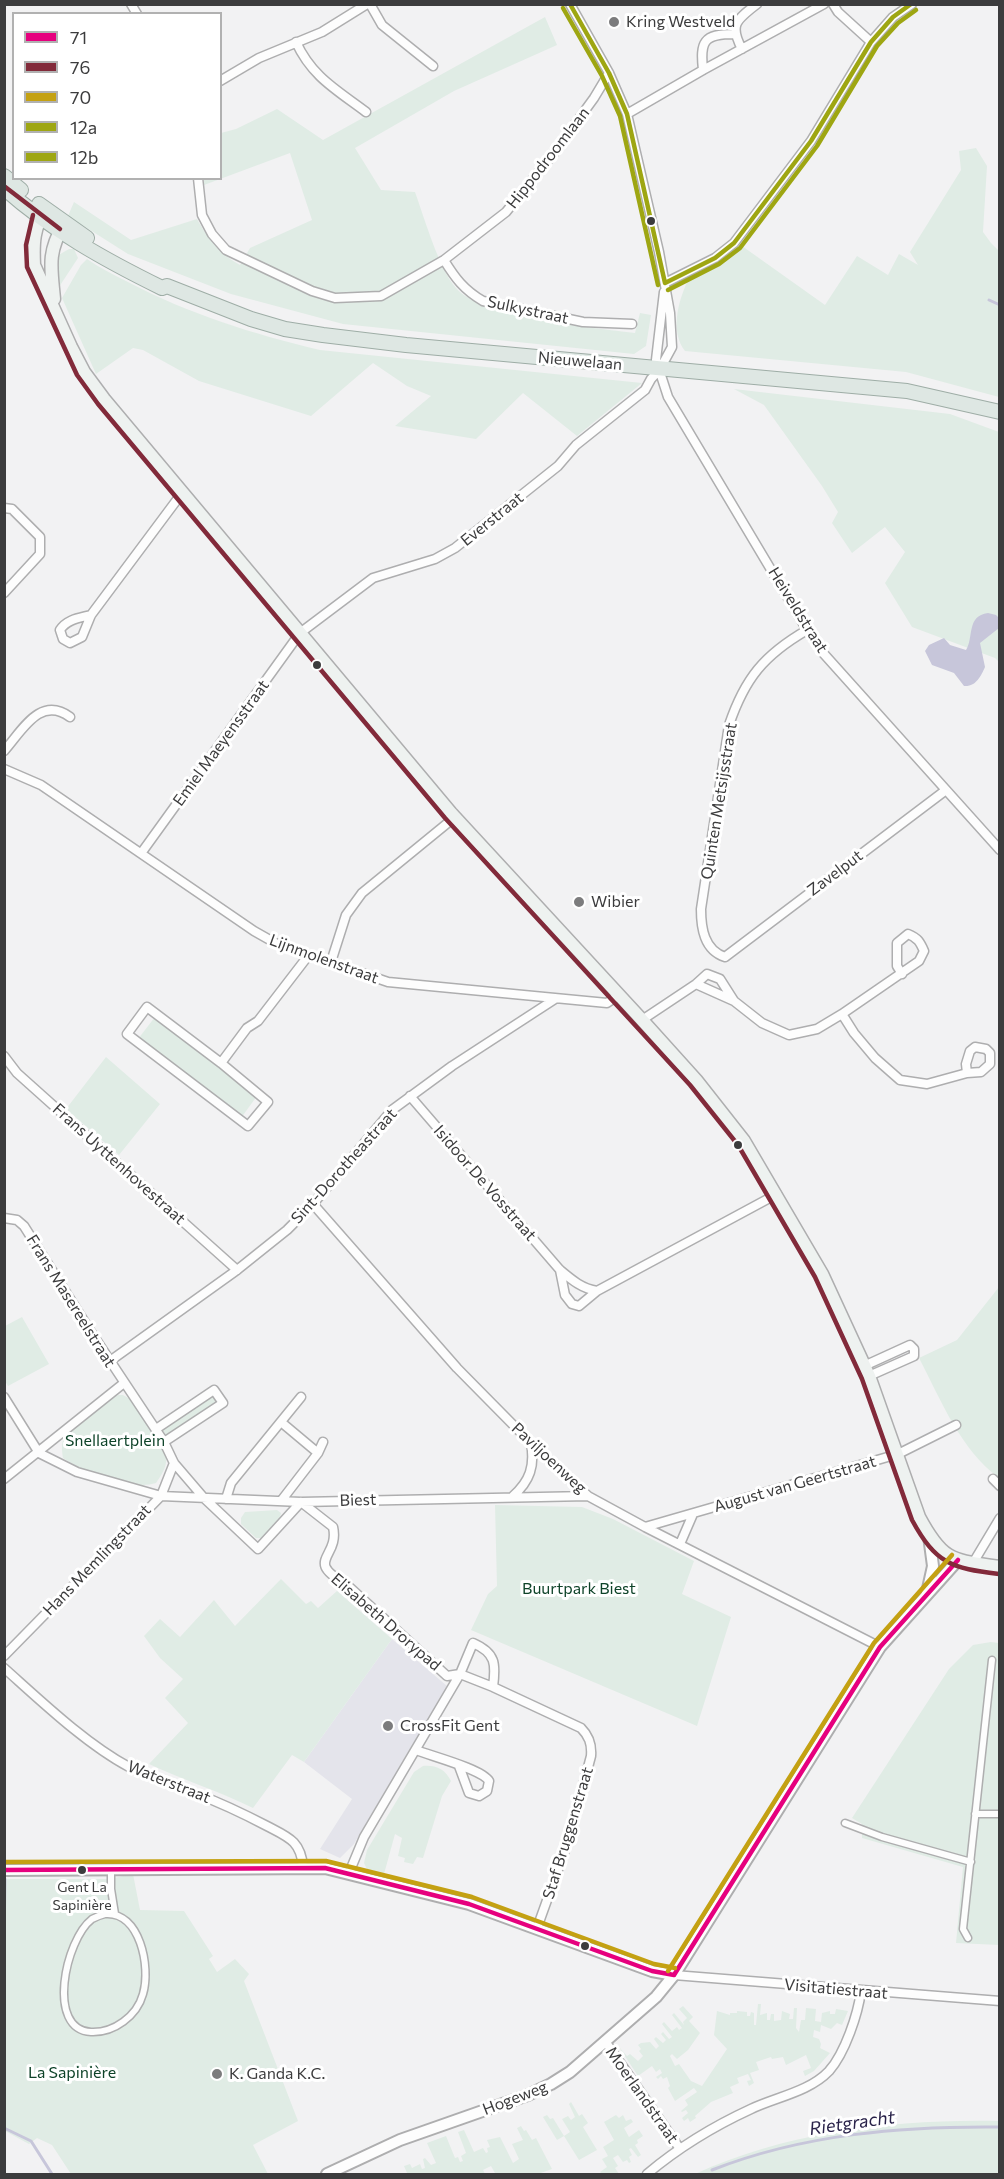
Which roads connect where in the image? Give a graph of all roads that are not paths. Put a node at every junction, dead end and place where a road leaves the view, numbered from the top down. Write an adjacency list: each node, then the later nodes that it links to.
1 (369, 4): 8 (street); 11 (street)
2 (570, 4): 13 (street, Heiveldstraat)
3 (757, 4): 7 (street)
4 (824, 4): 10 (street)
5 (833, 4): 9 (street)
6 (912, 4): 9 (street)
7 (734, 34): 10 (street); 12 (street)
8 (296, 42): 14 (street); 15 (street)
9 (871, 42): 23 (street)
10 (742, 49): 12 (street)
11 (433, 66)
12 (703, 70): 16 (street)
13 (609, 74): 16 (street, Heiveldstraat); 22 (street, Hippodroomlaan)
14 (222, 80)
15 (366, 112)
16 (627, 114): 23 (street, Heiveldstraat)
17 (4, 176): 20 (main road)
18 (198, 180): 22 (street, Hippodroomlaan)
19 (4, 188): 20 (main road)
20 (43, 213): 21 (main road, Nieuwelaan); 24 (main road)
21 (62, 227): 24 (main road); 26 (main road, Nieuwelaan)
22 (444, 260): 25 (street, Sulkystraat)
23 (665, 283): 26 (street, Heiveldstraat); 26 (street, Heiveldstraat)
24 (55, 308): 28 (main road)
25 (632, 324)
26 (660, 369): 27 (main road, Nieuwelaan); 32 (street, Heiveldstraat); 33 (street, Everstraat)
27 (999, 412)
28 (182, 493): 31 (street); 33 (main road)
29 (4, 508): 30 (street)
30 (4, 593)
31 (91, 615)
32 (807, 630): 37 (street, Heiveldstraat); 42 (street, Quinten Metsijsstraat)
33 (300, 633): 38 (main road); 40 (street, Emiel Maeyensstraat)
34 (70, 717): 35 (street)
35 (4, 751)
36 (4, 769): 40 (street, Lijnmolenstraat)
37 (946, 790): 39 (street, Heiveldstraat); 42 (street, Zavelput)
38 (454, 818): 43 (street); 46 (main road)
39 (999, 850)
40 (142, 852): 41 (street, Lijnmolenstraat)
41 (308, 956): 43 (street, Lijnmolenstraat); 52 (street)
42 (725, 957)
43 (331, 962): 47 (street, Lijnmolenstraat)
44 (902, 974): 49 (street)
45 (696, 984): 48 (street); 48 (street); 50 (street)
46 (619, 995): 47 (street, Lijnmolenstraat); 50 (main road)
47 (555, 999): 54 (street, Sint-Dorotheastraat)
48 (734, 1001): 49 (street)
49 (842, 1014): 53 (street)
50 (642, 1020): 55 (main road)
51 (4, 1056): 58 (street, Frans Uyttenhovestraat)
52 (221, 1063): 52 (street)
53 (967, 1073)
54 (410, 1096): 56 (street, Sint-Dorotheastraat); 59 (street, Isidoor De Vosstraat)
55 (777, 1194): 60 (street, Isidoor De Vosstraat); 62 (main road)
56 (313, 1204): 58 (street, Sint-Dorotheastraat); 71 (street, Paviljoenweg)
57 (4, 1218): 61 (street, Frans Masereelstraat)
58 (237, 1270): 61 (street, Sint-Dorotheastraat)
59 (560, 1270): 60 (street, Isidoor De Vosstraat); 60 (street, Isidoor De Vosstraat)
60 (597, 1291)
61 (110, 1361): 63 (street, Frans Masereelstraat)
62 (866, 1371): 62 (street); 74 (main road)
63 (123, 1383): 68 (street, Frans Masereelstraat); 72 (street)
64 (4, 1397): 72 (street)
65 (301, 1397): 66 (street)
66 (281, 1422): 73 (street); 81 (street)
67 (956, 1425): 74 (street, August van Geertstraat)
68 (156, 1429): 69 (street, Frans Masereelstraat); 69 (street)
69 (164, 1442): 75 (street, Frans Masereelstraat)
70 (323, 1442): 73 (street)
71 (531, 1443): 78 (street); 79 (street, Paviljoenweg)
72 (39, 1453): 76 (street); 77 (street)
73 (318, 1453): 82 (street)
74 (898, 1454): 84 (street, August van Geertstraat); 87 (main road)
75 (174, 1463): 77 (street); 80 (street, Frans Masereelstraat)
76 (4, 1479)
77 (161, 1496): 80 (street, Hans Memlingstraat); 94 (street, Hans Memlingstraat)
78 (513, 1496): 79 (street, Biest); 83 (street, Biest)
79 (588, 1496): 86 (street, Paviljoenweg)
80 (204, 1498): 81 (street, Biest); 83 (street, Frans Masereelstraat)
81 (226, 1499): 82 (street, Biest)
82 (281, 1501): 83 (street, Biest)
83 (301, 1502): 97 (street, Elisabeth Drorypad)
84 (693, 1514): 86 (street, August van Geertstraat); 88 (street, August van Geertstraat)
85 (998, 1520): 90 (street)
86 (645, 1527): 88 (street, Paviljoenweg)
87 (929, 1536): 89 (main road); 92 (street)
88 (680, 1544): 93 (street, Paviljoenweg)
89 (958, 1560): 90 (main road); 92 (street, Hogeweg)
90 (973, 1563): 91 (main road)
91 (999, 1567)
92 (927, 1593): 93 (street, Hogeweg)
93 (880, 1647): 112 (street, Hogeweg)
94 (4, 1656)
95 (992, 1660): 102 (street)
96 (4, 1668): 105 (street, Waterstraat)
97 (460, 1674): 98 (street, Staf Bruggenstraat); 98 (street); 99 (street)
98 (493, 1687): 110 (street, Staf Bruggenstraat)
99 (416, 1750): 100 (street); 108 (street)
100 (459, 1766)
101 (999, 1814): 102 (street)
102 (975, 1815): 104 (street)
103 (845, 1823): 104 (street)
104 (971, 1862): 111 (street)
105 (303, 1867): 107 (street); 108 (street)
106 (4, 1870): 107 (street)
107 (111, 1870): 109 (street)
108 (349, 1873): 110 (street)
109 (115, 1914): 109 (street)
110 (537, 1928): 112 (street)
111 (968, 1938)
112 (674, 1975): 113 (street, Visitatiestraat); 115 (street, Hogeweg)
113 (861, 1991): 114 (street, Visitatiestraat); 116 (street)
114 (999, 2001)
115 (605, 2041): 116 (street, Moerlandstraat); 117 (street, Hogeweg)
116 (680, 2149): 118 (street)
117 (327, 2175)
118 (646, 2175)

